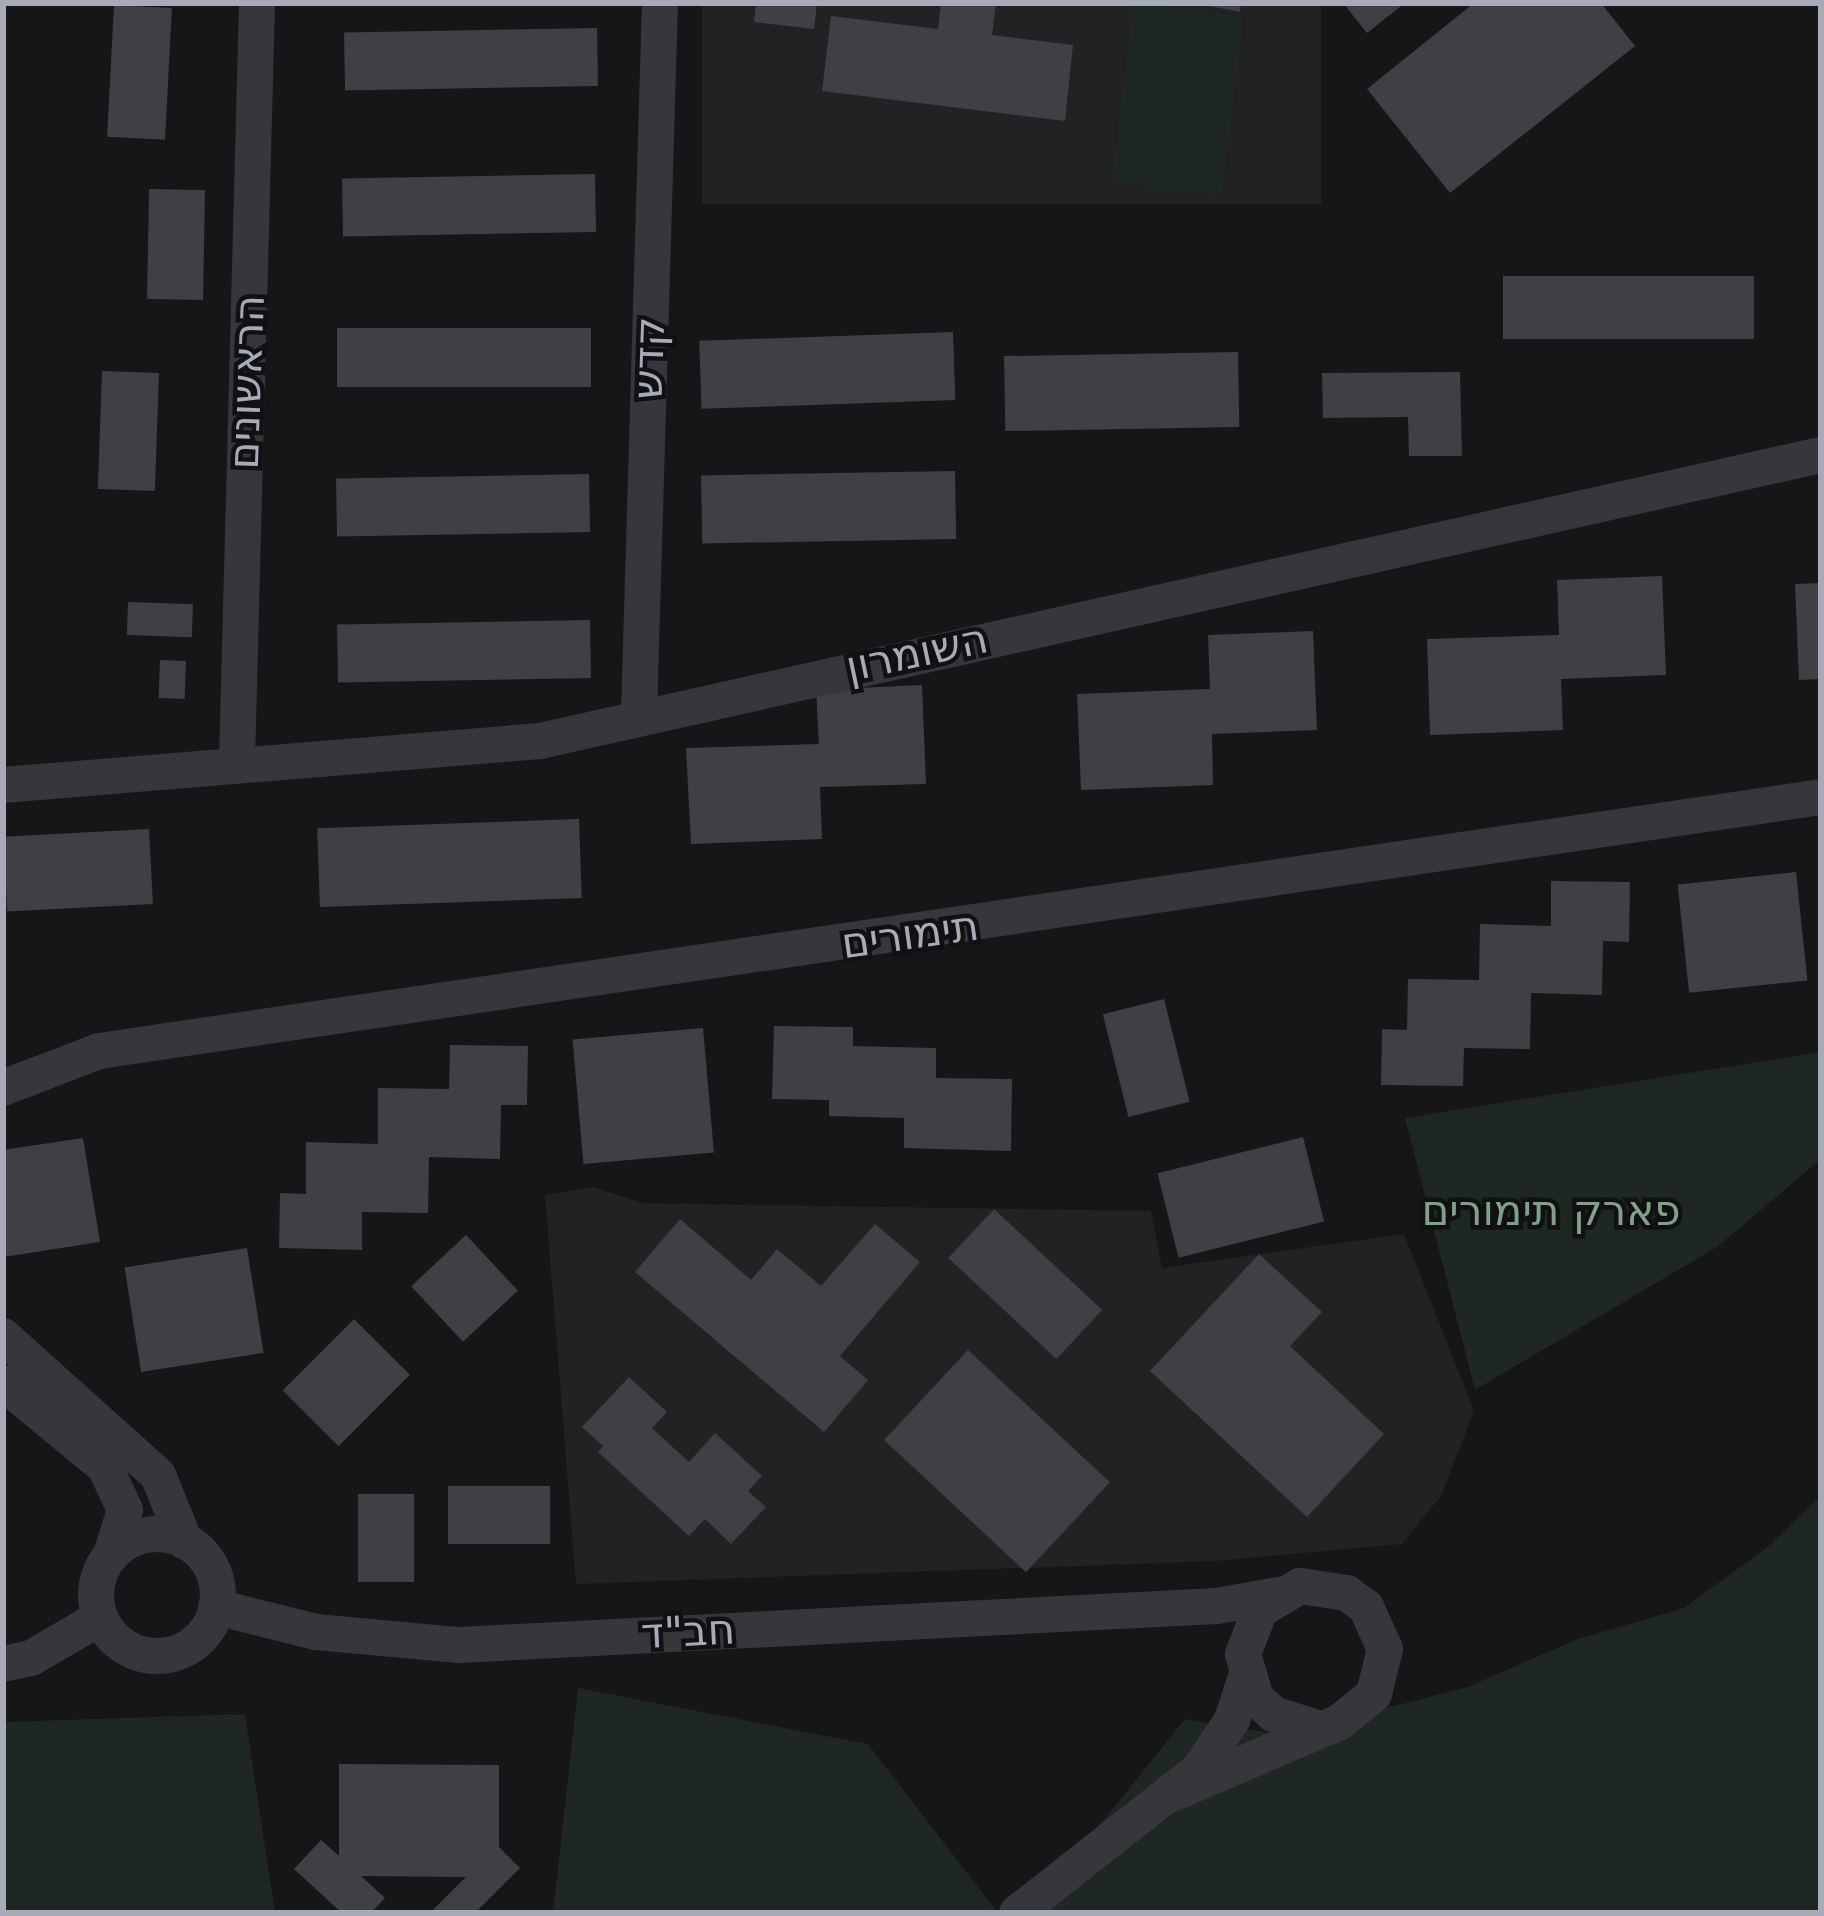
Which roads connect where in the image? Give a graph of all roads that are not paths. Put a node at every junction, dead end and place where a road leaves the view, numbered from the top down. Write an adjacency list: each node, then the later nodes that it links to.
1 (257, 3): 5 (street, הראשונים)
2 (660, 3): 4 (street, קדש)
3 (1821, 455): 4 (street, השומרון)
4 (639, 714): 5 (street, השומרון)
5 (237, 761): 6 (street, השומרון)
6 (3, 784)
7 (1821, 797): 8 (street, תימורים)
8 (3, 1088)
9 (3, 1336): 11 (street)
10 (3, 1383): 12 (street)
11 (185, 1542): 12 (street); 14 (street)
12 (111, 1555): 16 (street)
13 (1278, 1594): 15 (street, חב"ד); 18 (street); 19 (street)
14 (217, 1607): 15 (street, חב"ד); 16 (street)
15 (1163, 1609): 18 (street, חב"ד)
16 (100, 1618): 17 (street)
17 (3, 1664)
18 (1246, 1671): 19 (street); 20 (street)
19 (1317, 1728): 20 (street)
20 (1172, 1794): 21 (street)
21 (1017, 1913)

